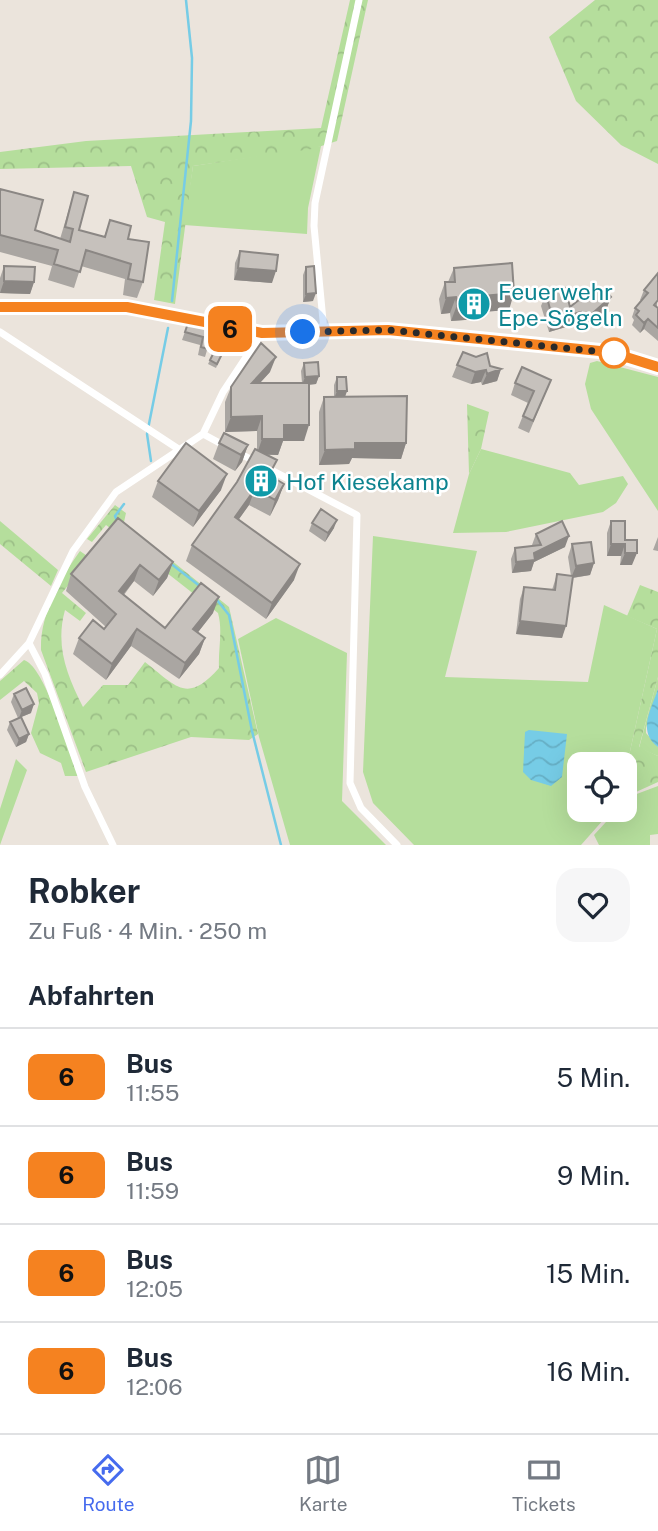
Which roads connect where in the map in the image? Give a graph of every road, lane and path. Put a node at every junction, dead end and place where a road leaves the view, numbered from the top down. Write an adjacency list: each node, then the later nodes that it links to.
1 (359, 0): 3 (street)
2 (0, 307): 5 (street)
3 (324, 331): 5 (street); 6 (street)
4 (0, 332): 8 (street)
5 (262, 333): 7 (street)
6 (658, 367)
7 (203, 434): 8 (street); 12 (street)
8 (180, 450): 9 (street)
9 (29, 643): 10 (street); 11 (street)
10 (0, 675)
11 (113, 845)
12 (397, 845)

